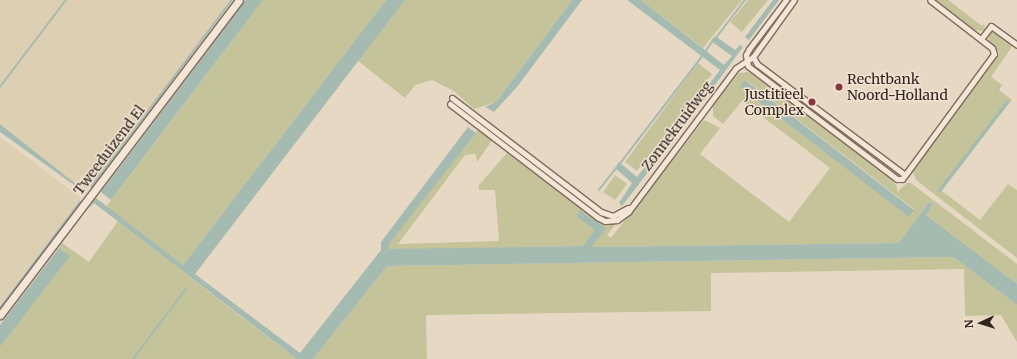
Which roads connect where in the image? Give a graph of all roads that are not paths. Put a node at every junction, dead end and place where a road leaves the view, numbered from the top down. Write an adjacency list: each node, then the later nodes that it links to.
1 (239, 0): 13 (street, Tweeduizend El)
2 (786, 0): 8 (street, Zonnekruidweg)
3 (794, 0): 7 (street, Zonnekruidweg)
4 (930, 0): 5 (street)
5 (981, 39): 6 (street); 11 (street)
6 (1017, 45)
7 (753, 57): 8 (street, Zonnekruidweg); 11 (street)
8 (745, 61): 11 (street); 12 (street, Zonnekruidweg)
9 (452, 98): 12 (street)
10 (450, 104): 12 (street, Zonnekruidweg)
11 (905, 175)
12 (630, 207)
13 (0, 315)

